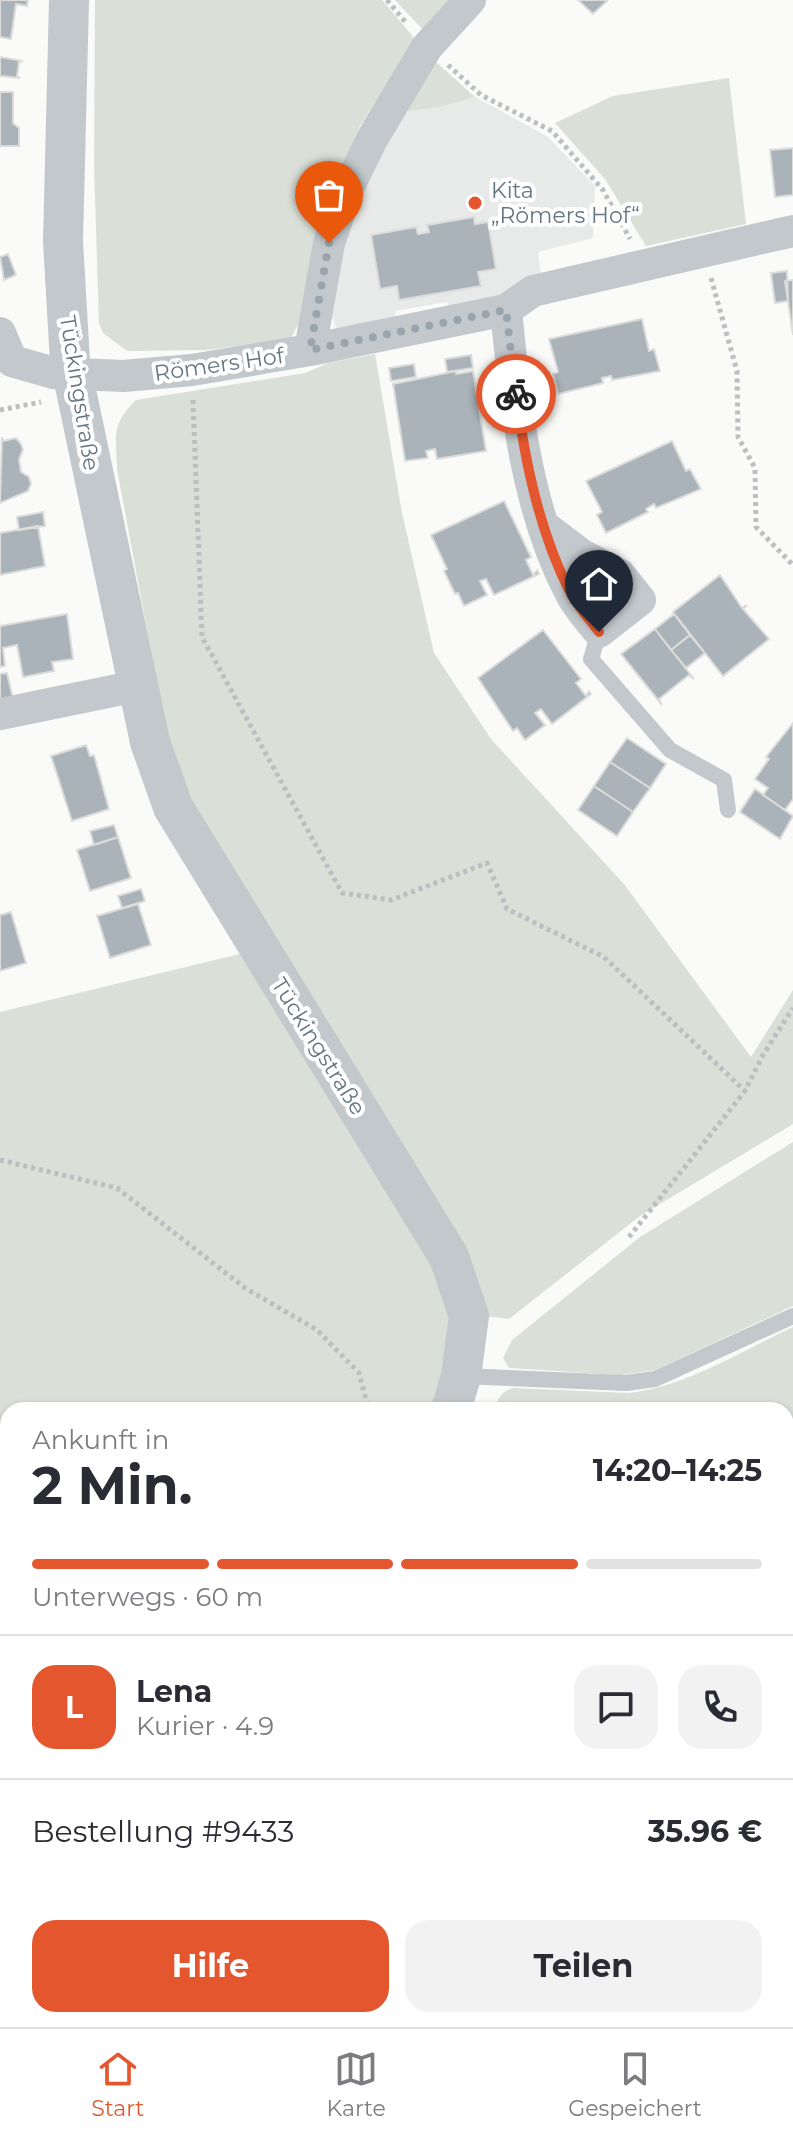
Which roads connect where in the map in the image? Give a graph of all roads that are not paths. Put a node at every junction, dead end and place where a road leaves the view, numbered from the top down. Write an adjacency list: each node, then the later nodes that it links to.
1 (69, 0): 7 (street, Tückingstraße)
2 (470, 0): 6 (street)
3 (793, 231): 4 (street, Römers Hof)
4 (506, 310): 6 (street, Römers Hof); 8 (street)
5 (0, 333): 7 (street, Römers Hof)
6 (310, 350): 7 (street, Römers Hof)
7 (72, 372): 10 (street, Tückingstraße)
8 (545, 527): 9 (street); 9 (street)
9 (599, 632): 12 (lane)
10 (137, 686): 11 (street); 14 (street, Tückingstraße)
11 (0, 714)
12 (728, 810)
13 (793, 1316): 14 (lane)
14 (456, 1393)

